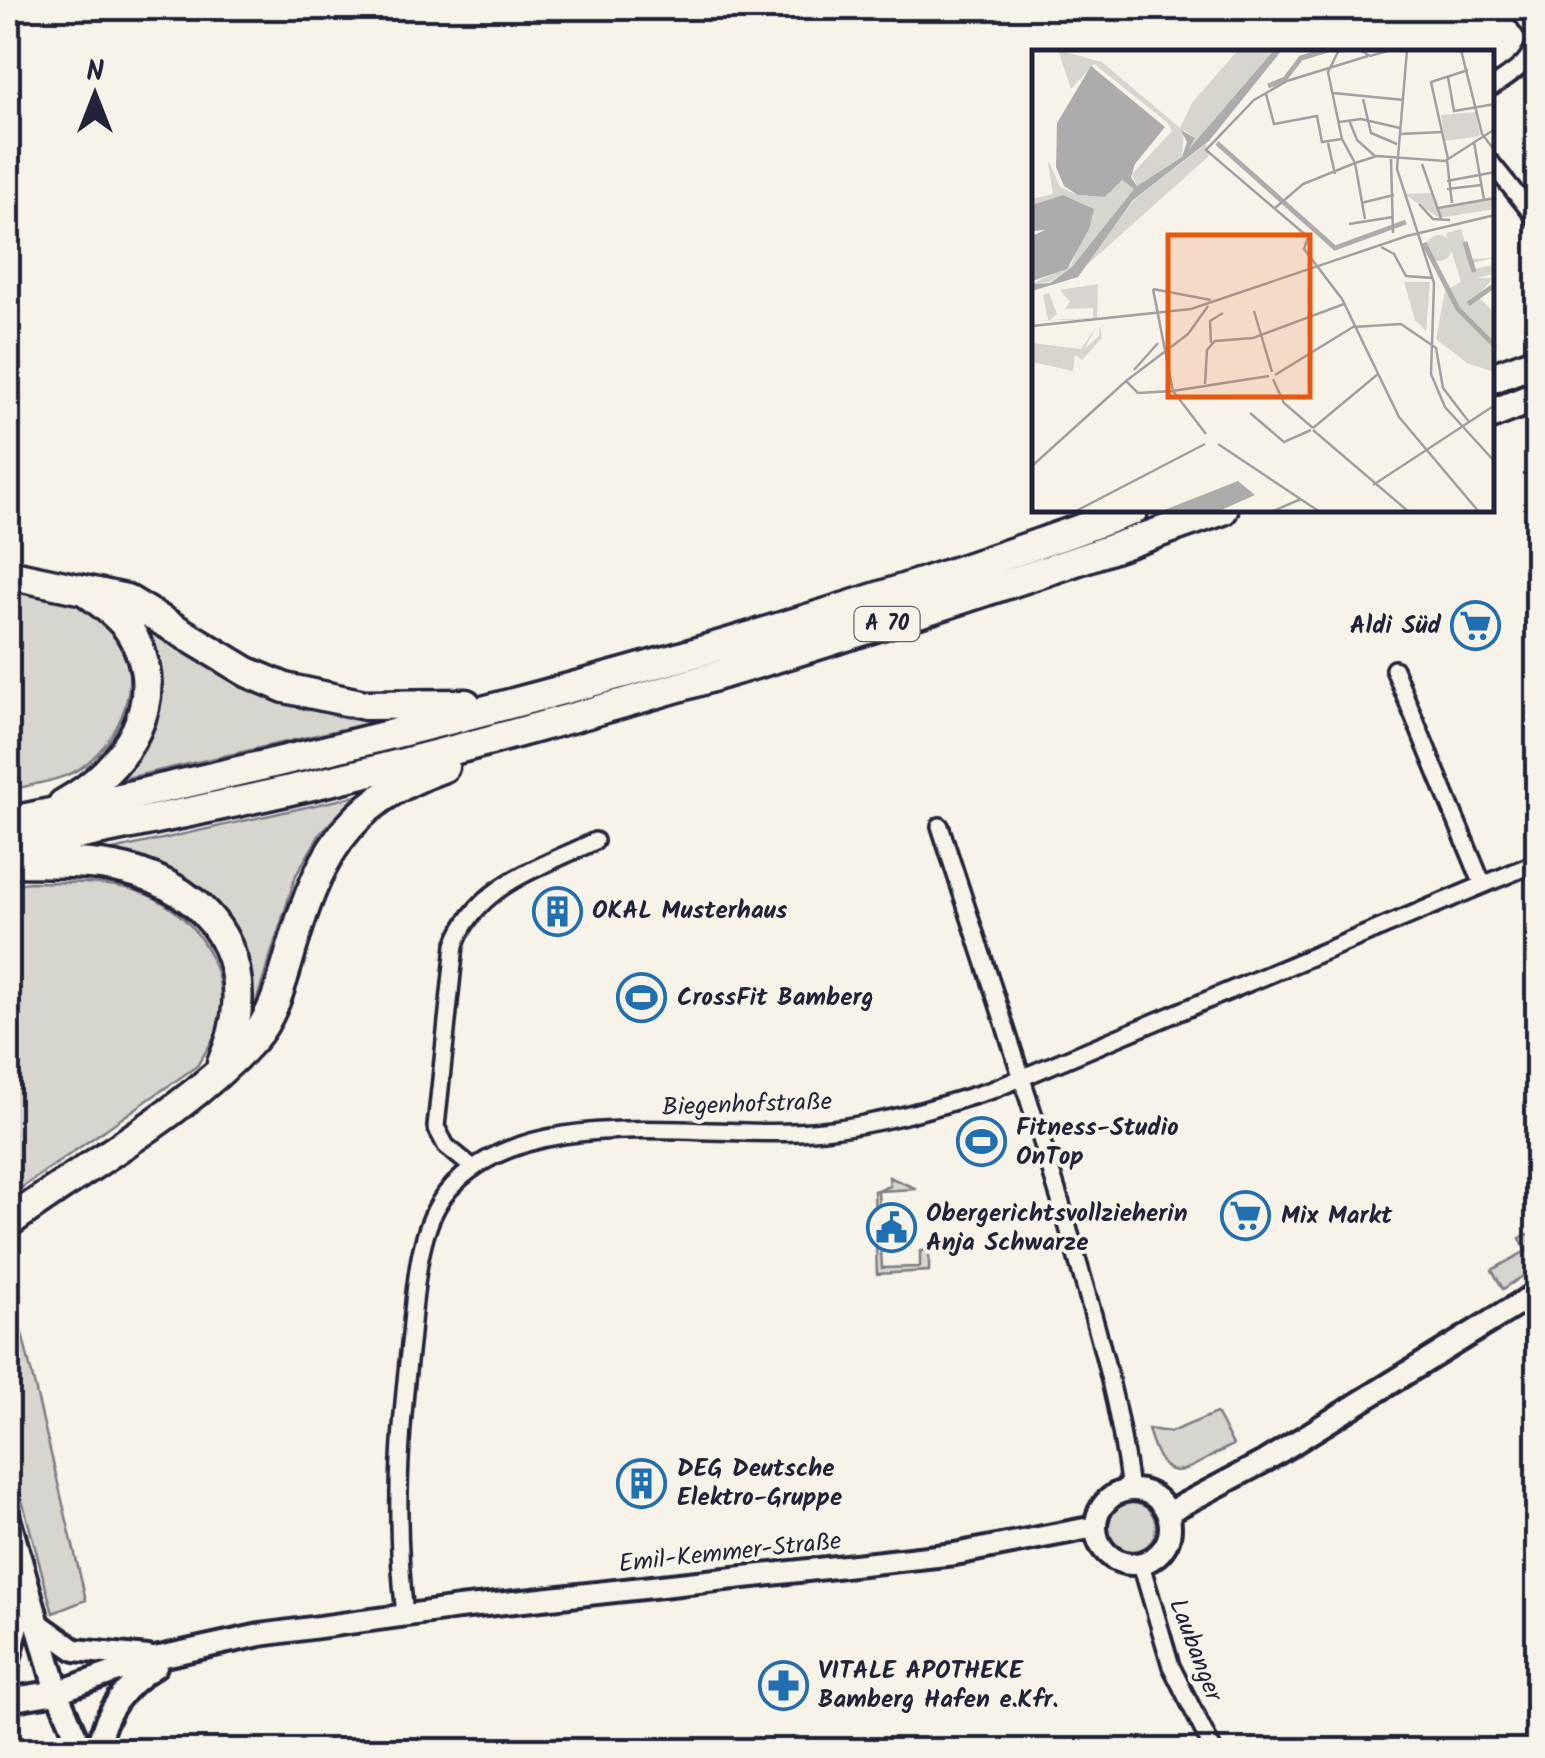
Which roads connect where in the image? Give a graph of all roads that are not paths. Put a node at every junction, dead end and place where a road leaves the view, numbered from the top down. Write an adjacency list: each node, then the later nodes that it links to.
1 (1518, 8): 2 (street)
2 (1537, 36): 3 (street)
3 (1495, 85)
4 (1495, 168): 5 (street)
5 (1538, 221)
6 (1538, 361): 7 (highway)
7 (1495, 377)
8 (1538, 396): 9 (highway)
9 (1495, 413)
10 (1127, 512): 15 (highway, A 70)
11 (1217, 512): 15 (highway, A 70)
12 (8, 574): 13 (highway)
13 (78, 586): 15 (highway); 16 (highway)
14 (1394, 669): 23 (street)
15 (539, 712): 16 (highway, A 70); 20 (highway, A 70); 24 (highway)
16 (45, 814): 17 (highway, A 70)
17 (8, 822)
18 (940, 826): 25 (street)
19 (596, 841): 26 (street)
20 (8, 850)
21 (8, 862): 24 (highway)
22 (1538, 862): 23 (street, Biegenhofstraße)
23 (1482, 883): 25 (street, Biegenhofstraße)
24 (217, 1073): 27 (highway)
25 (1022, 1077): 26 (street, Biegenhofstraße); 29 (street)
26 (472, 1167): 35 (street, Biegenhofstraße)
27 (8, 1223)
28 (1538, 1292): 30 (street)
29 (1130, 1490): 30 (street); 32 (street)
30 (1167, 1513): 33 (street)
31 (8, 1518): 34 (main road)
32 (1096, 1527): 33 (street); 35 (street, Emil-Kemmer-Straße)
33 (1141, 1564): 43 (street, Laubanger)
34 (26, 1586): 36 (main road); 38 (main road)
35 (405, 1615): 37 (street, Emil-Kemmer-Straße)
36 (36, 1622): 37 (street); 39 (main road)
37 (165, 1656): 39 (street); 42 (street)
38 (8, 1660)
39 (57, 1692): 40 (main road); 41 (street)
40 (8, 1700)
41 (82, 1750)
42 (97, 1750)
43 (1213, 1750)

